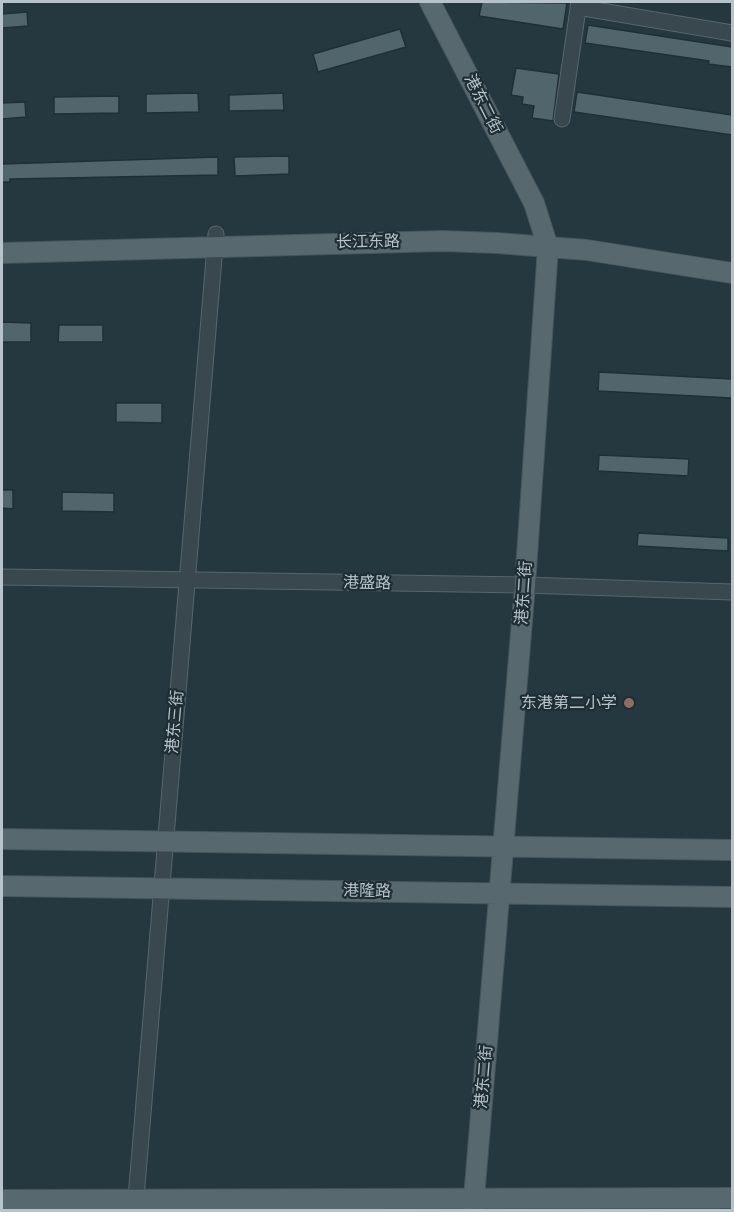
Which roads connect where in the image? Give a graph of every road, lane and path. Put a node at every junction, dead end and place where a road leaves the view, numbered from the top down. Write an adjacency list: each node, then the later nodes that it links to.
1 (430, 2): 7 (main road, 港东二街)
2 (578, 4): 3 (street); 4 (street)
3 (732, 33)
4 (562, 119)
5 (2, 240): 6 (main road, 长江东路)
6 (215, 240): 7 (main road, 长江东路); 8 (main road, 长江东路); 12 (street, 港东三街)
7 (546, 241): 9 (main road, 长江东路); 10 (main road, 长江东路); 13 (main road, 港东二街)
8 (2, 253)
9 (732, 260)
10 (732, 273)
11 (2, 577): 12 (street, 港盛路)
12 (187, 580): 13 (street, 港盛路); 16 (street, 港东三街)
13 (525, 585): 14 (street, 港盛路); 17 (main road, 港东二街)
14 (732, 592)
15 (2, 839): 16 (main road)
16 (165, 842): 17 (main road); 20 (street, 港东三街)
17 (504, 847): 18 (main road); 21 (main road, 港东二街)
18 (732, 850)
19 (2, 886): 20 (main road, 港隆路)
20 (162, 888): 21 (main road, 港隆路); 26 (street, 港东三街)
21 (501, 893): 22 (main road, 港隆路); 25 (main road, 港东二街)
22 (732, 897)
23 (732, 1198): 25 (main road)
24 (2, 1200): 26 (main road)
25 (473, 1204): 26 (main road)
26 (135, 1205)

